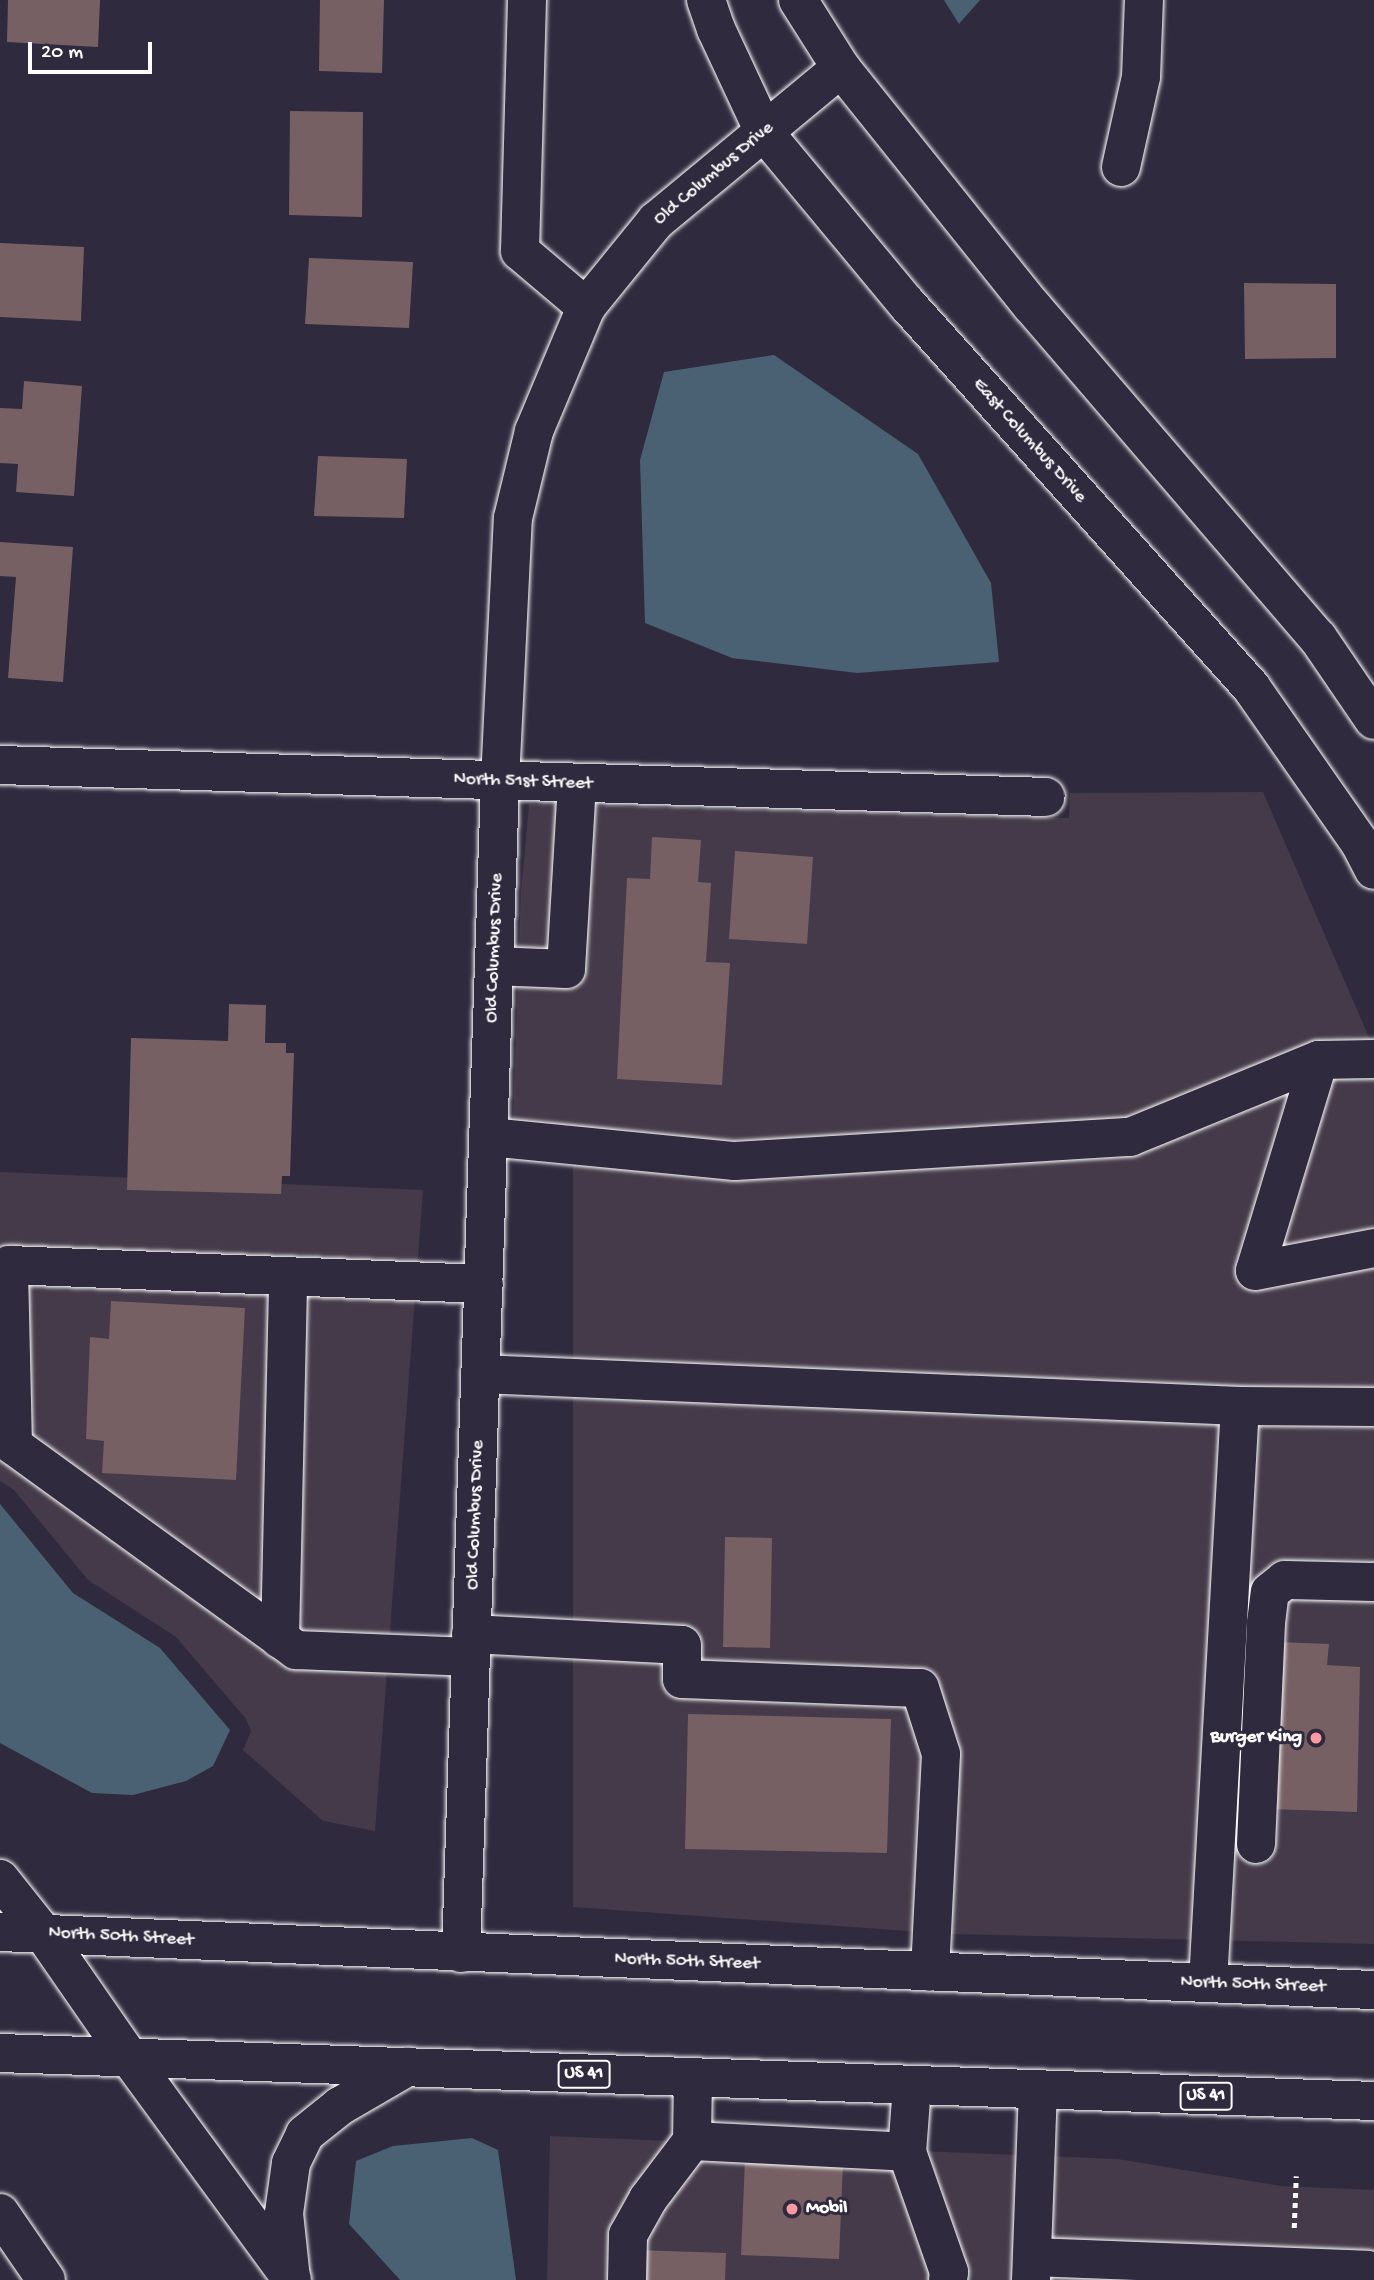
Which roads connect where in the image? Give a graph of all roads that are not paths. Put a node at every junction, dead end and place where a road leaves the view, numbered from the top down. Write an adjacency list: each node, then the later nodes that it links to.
1 (527, 0): 8 (main road)
2 (706, 0): 6 (main road, East Columbus Drive)
3 (797, 0): 5 (main road)
4 (1144, 0): 7 (main road)
5 (841, 68): 6 (main road, Old Columbus Drive); 9 (main road)
6 (764, 132): 8 (main road, Old Columbus Drive); 14 (main road, East Columbus Drive)
7 (1121, 167)
8 (586, 307): 11 (main road, Old Columbus Drive)
9 (1374, 720)
10 (0, 765): 11 (main road, North 51st Street)
11 (500, 781): 12 (main road, North 51st Street); 15 (main road, Old Columbus Drive)
12 (577, 783): 13 (main road, North 51st Street); 15 (main road)
13 (1046, 797)
14 (1374, 870)
15 (494, 966): 18 (main road, Old Columbus Drive)
16 (1374, 1059): 17 (main road)
17 (1320, 1060): 18 (main road); 19 (main road)
18 (489, 1137): 21 (main road, Old Columbus Drive)
19 (1374, 1248)
20 (288, 1276): 21 (main road); 26 (main road); 26 (main road)
21 (484, 1284): 22 (main road, Old Columbus Drive)
22 (480, 1374): 23 (main road); 27 (main road, Old Columbus Drive)
23 (1240, 1406): 24 (main road); 35 (main road)
24 (1374, 1407)
25 (1374, 1582): 28 (main road)
26 (280, 1639): 27 (main road)
27 (471, 1646): 32 (main road, Old Columbus Drive); 34 (main road)
28 (1256, 1844)
29 (0, 1879): 31 (main road)
30 (0, 1931): 31 (main road, North 50th Street)
31 (43, 1933): 32 (main road, North 50th Street); 33 (main road); 38 (main road)
32 (461, 1953): 34 (main road, North 50th Street)
33 (0, 1958)
34 (930, 1972): 35 (main road, North 50th Street)
35 (1208, 1983): 36 (main road, North 50th Street)
36 (1374, 1990)
37 (0, 2053): 38 (main road, US 41)
38 (129, 2057): 39 (main road, US 41); 50 (main road)
39 (407, 2067): 40 (main road, US 41); 50 (main road)
40 (693, 2078): 41 (main road, US 41); 44 (main road)
41 (912, 2086): 42 (main road, US 41); 45 (main road)
42 (1038, 2091): 43 (main road, US 41); 47 (main road)
43 (1374, 2101)
44 (692, 2141): 45 (main road); 52 (main road)
45 (907, 2152): 53 (main road)
46 (0, 2213): 51 (main road)
47 (1031, 2268): 48 (main road)
48 (1109, 2270): 49 (main road)
49 (1369, 2273)
50 (291, 2279)
51 (46, 2280)
52 (627, 2280)
53 (948, 2280)

